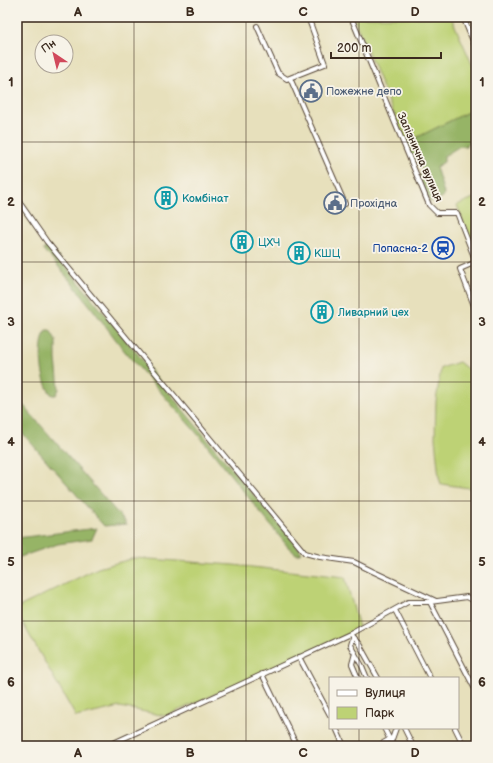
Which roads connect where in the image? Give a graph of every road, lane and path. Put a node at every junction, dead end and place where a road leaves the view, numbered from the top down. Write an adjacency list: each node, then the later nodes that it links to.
1 (308, 17): 6 (street)
2 (351, 17): 9 (street, Залізнична вулиця)
3 (463, 17): 5 (street)
4 (257, 26): 6 (street)
5 (476, 48)
6 (290, 78): 8 (street)
7 (17, 199): 11 (street)
8 (344, 204)
9 (476, 262): 10 (street)
10 (476, 311)
11 (436, 601): 12 (street); 13 (street)
12 (430, 602): 14 (street); 23 (street)
13 (476, 602)
14 (395, 610): 15 (street); 22 (street)
15 (351, 636): 16 (street); 17 (street); 21 (street)
16 (355, 653): 19 (street); 20 (street)
17 (299, 657): 18 (street); 24 (street)
18 (262, 674): 33 (street); 34 (street)
19 (358, 677)
20 (367, 677)
21 (377, 677)
22 (429, 677)
23 (476, 691)
24 (329, 713)
25 (336, 729): 35 (street)
26 (384, 729): 32 (street)
27 (392, 729): 31 (street)
28 (396, 729): 31 (street)
29 (404, 729): 37 (street)
30 (456, 729): 38 (street)
31 (394, 734): 32 (street)
32 (391, 742): 36 (street)
33 (107, 746)
34 (297, 746)
35 (344, 746)
36 (378, 746)
37 (413, 746)
38 (464, 746)

